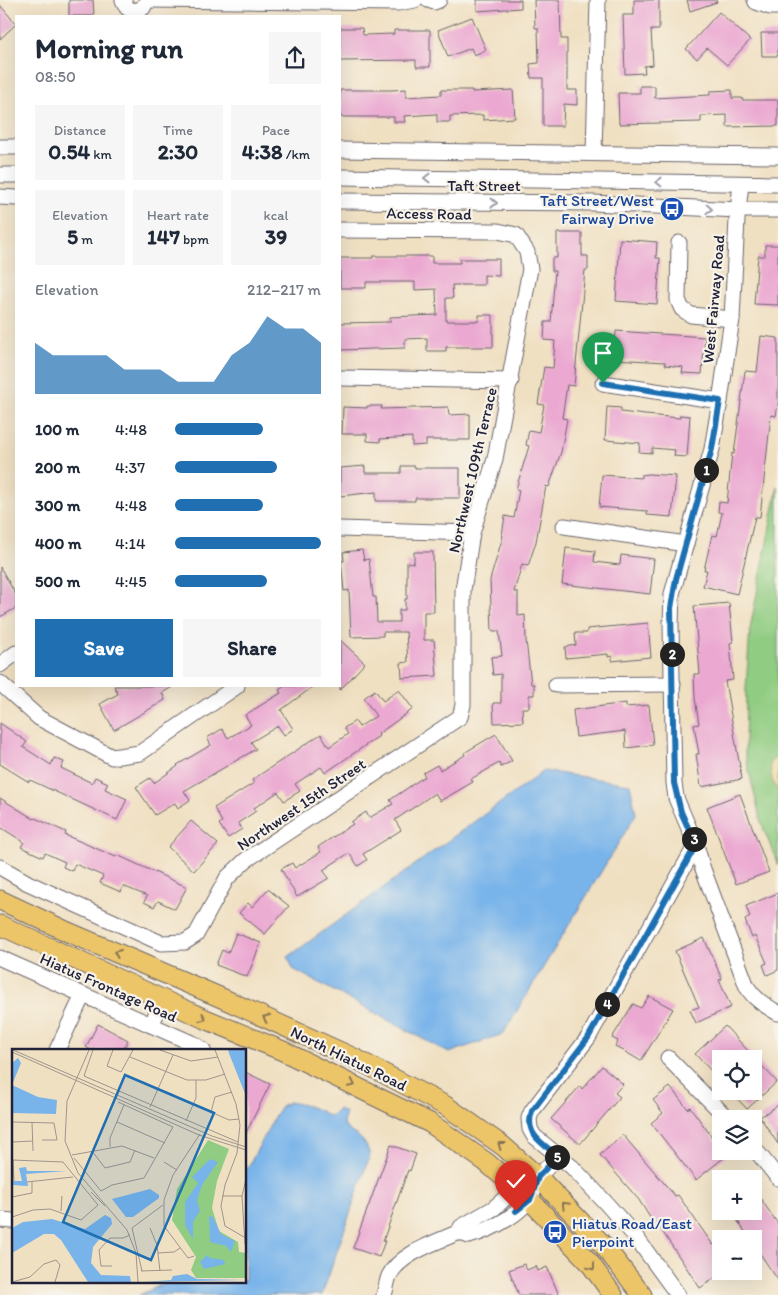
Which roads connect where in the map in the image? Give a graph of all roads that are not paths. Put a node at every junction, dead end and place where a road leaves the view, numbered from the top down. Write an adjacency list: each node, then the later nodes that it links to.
1 (123, 0): 2 (street)
2 (148, 0): 8 (street)
3 (415, 0): 8 (street)
4 (428, 0): 5 (street)
5 (439, 0)
6 (598, 0): 13 (street)
7 (755, 1): 9 (street)
8 (284, 6)
9 (778, 7)
10 (0, 147): 11 (street)
11 (15, 147)
12 (341, 150): 13 (street, Taft Street)
13 (594, 153): 14 (street, Taft Street)
14 (778, 156)
15 (0, 175): 16 (street)
16 (15, 175)
17 (341, 177): 18 (street, Taft Street, one-way to 17)
18 (741, 184): 19 (street, Taft Street); 23 (street, West Fairway Road)
19 (778, 184)
20 (0, 197): 21 (street)
21 (15, 198)
22 (341, 201): 23 (street, Taft Street, one-way to 23)
23 (738, 210): 24 (street, Taft Street); 28 (street, West Fairway Road)
24 (778, 210)
25 (341, 230): 26 (street, Access Road)
26 (516, 235): 30 (street, Northwest 109th Terrace)
27 (680, 243): 28 (street)
28 (732, 319): 32 (street, West Fairway Road)
29 (341, 378): 30 (street)
30 (511, 381): 35 (street, Northwest 109th Terrace)
31 (603, 383): 32 (street)
32 (720, 401): 36 (street, West Fairway Road)
33 (564, 526): 36 (street)
34 (341, 530): 35 (street)
35 (472, 533): 43 (street, Northwest 109th Terrace)
36 (686, 544): 40 (street, West Fairway Road)
37 (15, 654): 38 (street)
38 (0, 665)
39 (0, 683): 42 (street)
40 (673, 684): 41 (street); 44 (street, West Fairway Road)
41 (556, 685)
42 (236, 687)
43 (460, 717): 45 (street, Northwest 15th Street)
44 (696, 845): 51 (street, West Fairway Road); 57 (street)
45 (1, 868)
46 (0, 900): 59 (main road, North Hiatus Road, one-way to 46)
47 (0, 925): 50 (main road, North Hiatus Road)
48 (0, 958): 49 (street, Hiatus Frontage Road)
49 (83, 995): 52 (street, Hiatus Frontage Road); 53 (street)
50 (163, 1000): 52 (street); 61 (main road, North Hiatus Road, one-way to 61)
51 (778, 1014)
52 (151, 1025): 54 (street, Hiatus Frontage Road)
53 (57, 1049)
54 (202, 1049)
55 (668, 1058): 56 (street)
56 (719, 1110)
57 (558, 1156): 59 (street); 65 (street)
58 (762, 1158): 60 (street)
59 (538, 1177): 61 (street); 64 (main road, North Hiatus Road, one-way to 59)
60 (778, 1178)
61 (524, 1194): 62 (street); 63 (main road, North Hiatus Road, one-way to 63)
62 (384, 1295)
63 (613, 1295)
64 (642, 1295)
65 (678, 1295)

